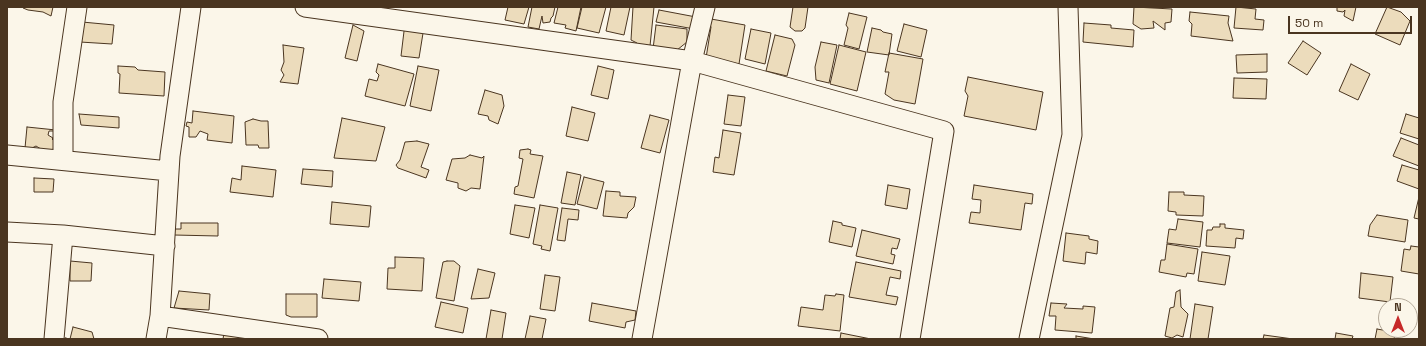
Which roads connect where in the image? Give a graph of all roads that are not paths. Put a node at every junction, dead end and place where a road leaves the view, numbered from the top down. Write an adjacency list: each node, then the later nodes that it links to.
1 (78, 7): 8 (street)
2 (191, 7): 9 (street)
3 (305, 7): 6 (street)
4 (705, 7): 6 (street)
5 (1068, 7): 19 (street)
6 (692, 61): 17 (street); 18 (street)
7 (7, 155): 8 (street)
8 (63, 160): 9 (street)
9 (170, 170): 12 (street)
10 (7, 232): 11 (street)
11 (63, 235): 12 (street); 14 (street)
12 (164, 246): 13 (street)
13 (160, 316): 15 (street); 16 (street)
14 (54, 339)
15 (156, 339)
16 (318, 339)
17 (642, 339)
18 (910, 339)
19 (1029, 339)

